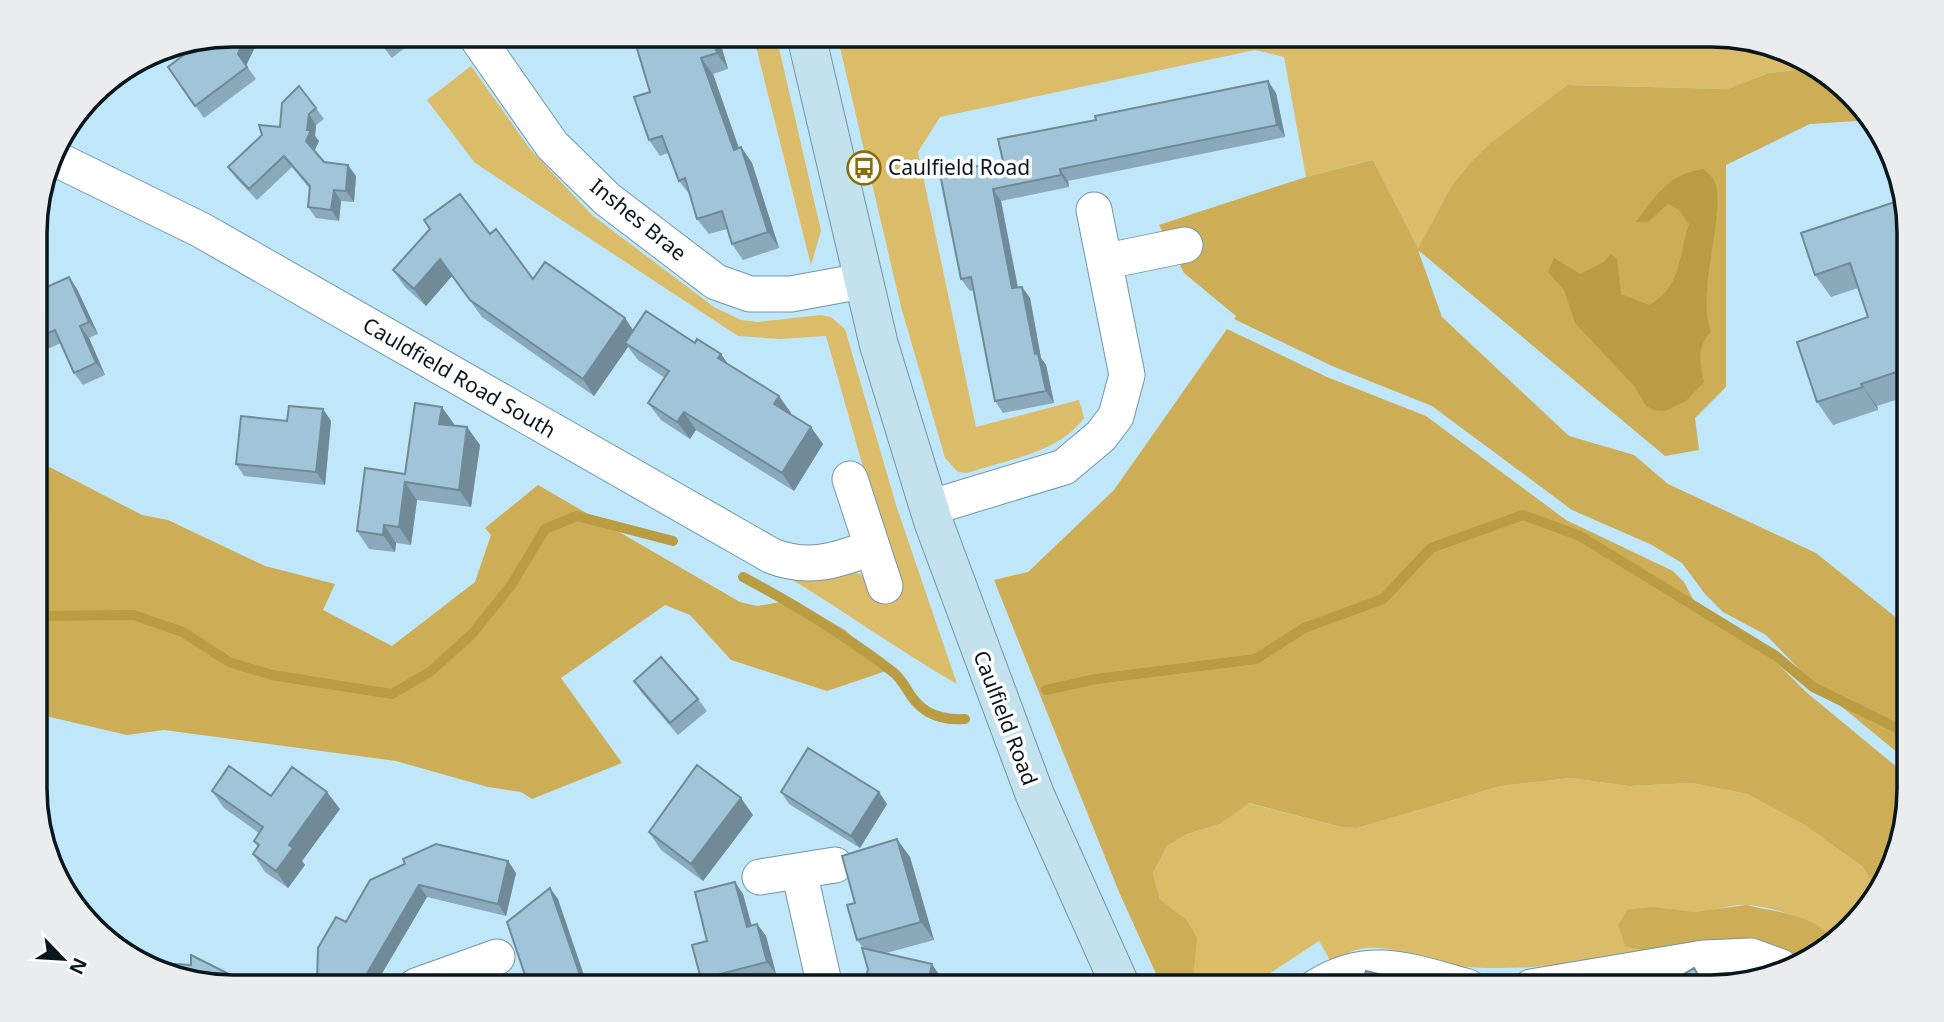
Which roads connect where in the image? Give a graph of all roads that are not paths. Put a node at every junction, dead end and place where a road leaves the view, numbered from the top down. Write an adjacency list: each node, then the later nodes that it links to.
1 (484, 48): 7 (street, Inshes Brae)
2 (809, 48): 7 (street, Caulfield Road)
3 (61, 162): 10 (street, Cauldfield Road South)
4 (1094, 210): 6 (street)
5 (1185, 245): 6 (street)
6 (1107, 261): 9 (street)
7 (862, 281): 9 (street, Caulfield Road)
8 (850, 479): 10 (street)
9 (929, 508): 17 (street, Caulfield Road)
10 (870, 548): 11 (street)
11 (885, 586)
12 (835, 864): 13 (street)
13 (799, 871): 14 (street); 22 (street)
14 (760, 877)
15 (497, 957): 21 (street)
16 (1773, 964): 20 (street)
17 (1115, 974)
18 (1345, 974): 19 (street)
19 (1421, 974)
20 (1612, 974)
21 (468, 975)
22 (822, 975)

